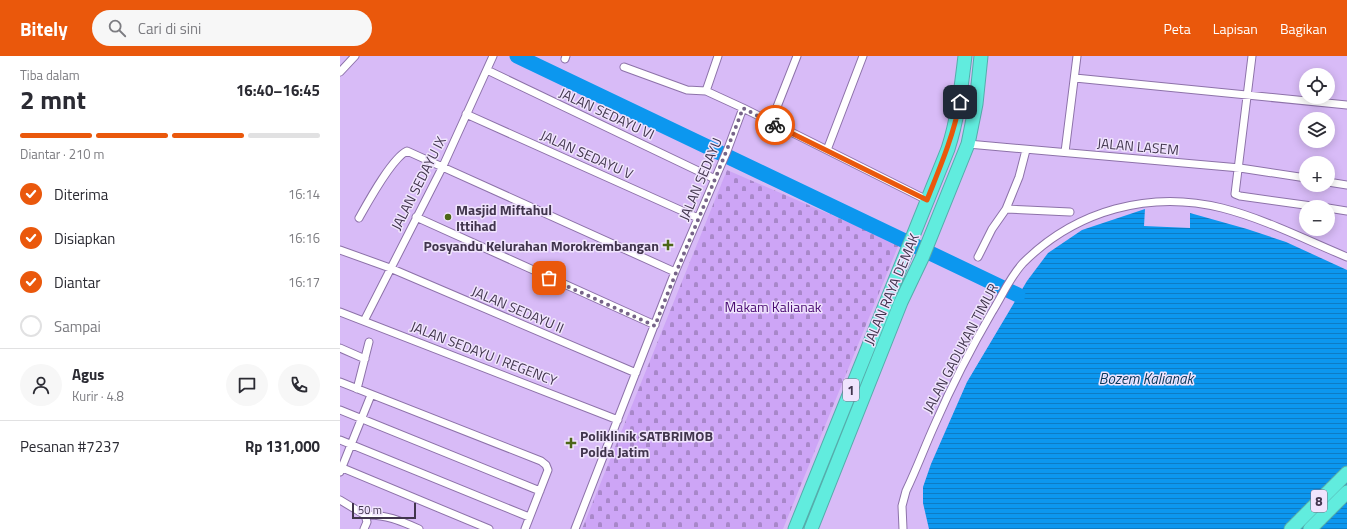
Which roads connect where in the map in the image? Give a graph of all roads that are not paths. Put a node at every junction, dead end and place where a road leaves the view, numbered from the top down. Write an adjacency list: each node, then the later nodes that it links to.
1 (355, 56): 12 (street)
2 (493, 56): 11 (street, JALAN SEDAYU IX)
3 (718, 56): 14 (street)
4 (797, 56): 19 (street)
5 (863, 56): 21 (street)
6 (965, 56): 30 (highway, JALAN RAYA DEMAK / 1)
7 (981, 56): 20 (highway, JALAN RAYA DEMAK / 1)
8 (1077, 56): 13 (street)
9 (1252, 56): 15 (street)
10 (624, 67): 14 (street)
11 (487, 70): 18 (street, JALAN SEDAYU IX); 27 (street, JALAN SEDAYU VI)
12 (340, 72)
13 (1075, 78): 15 (street); 23 (street)
14 (706, 91): 17 (street)
15 (1248, 95): 16 (street); 25 (street)
16 (1347, 105)
17 (743, 108): 19 (street); 27 (street, JALAN SEDAYU)
18 (466, 114): 24 (street, JALAN SEDAYU IX); 38 (street, JALAN SEDAYU V)
19 (771, 122): 21 (street)
20 (968, 144): 22 (street, JALAN LASEM); 46 (highway, JALAN RAYA DEMAK / 1)
21 (827, 150): 30 (street)
22 (1026, 150): 23 (street, JALAN LASEM); 32 (street)
23 (1065, 152): 25 (street, JALAN LASEM)
24 (443, 166): 36 (street, JALAN SEDAYU IX); 37 (street); 43 (street)
25 (1240, 168): 26 (street, JALAN LASEM); 31 (street)
26 (1299, 177)
27 (715, 179): 38 (street, JALAN SEDAYU)
28 (1335, 183): 29 (street)
29 (1347, 185)
30 (927, 200): 44 (highway, JALAN RAYA DEMAK / 1)
31 (1299, 204)
32 (1006, 209): 35 (street); 40 (street)
33 (1335, 209): 34 (street)
34 (1347, 211)
35 (1070, 212)
36 (416, 217): 42 (street, JALAN SEDAYU IX); 48 (street)
37 (359, 218)
38 (698, 218): 43 (street, JALAN SEDAYU)
39 (340, 250): 42 (street, JALAN SEDAYU II)
40 (978, 257)
41 (1347, 257): 75 (street, JALAN GADUKAN TIMUR)
42 (390, 268): 47 (street, JALAN SEDAYU IX); 52 (street, JALAN SEDAYU II)
43 (675, 272): 48 (street, JALAN SEDAYU)
44 (883, 311): 46 (highway); 73 (highway, JALAN RAYA DEMAK / 1)
45 (340, 312): 47 (street, JALAN SEDAYU I REGENCY)
46 (896, 316): 74 (highway, JALAN RAYA DEMAK / 1)
47 (364, 321): 58 (street, JALAN SEDAYU I REGENCY)
48 (655, 326): 52 (street, JALAN SEDAYU)
49 (369, 342): 51 (street)
50 (340, 348): 51 (street)
51 (365, 359): 54 (street)
52 (636, 373): 58 (street, JALAN SEDAYU)
53 (340, 382): 54 (street)
54 (357, 389): 55 (street)
55 (371, 394): 57 (street); 63 (street)
56 (340, 410): 57 (street)
57 (361, 418): 60 (street); 63 (street)
58 (618, 420): 72 (street, JALAN SEDAYU)
59 (340, 440): 60 (street)
60 (351, 444): 61 (street); 67 (street)
61 (341, 469): 70 (street)
62 (1347, 473): 76 (highway, 8)
63 (540, 491): 67 (street)
64 (1347, 492): 77 (highway, 8)
65 (340, 500): 66 (street)
66 (365, 515): 68 (street); 69 (street)
67 (529, 517): 71 (street)
68 (364, 529)
69 (419, 529)
70 (489, 529)
71 (525, 529)
72 (575, 529)
73 (795, 529)
74 (811, 529)
75 (903, 529)
76 (1291, 529)
77 (1310, 529)

